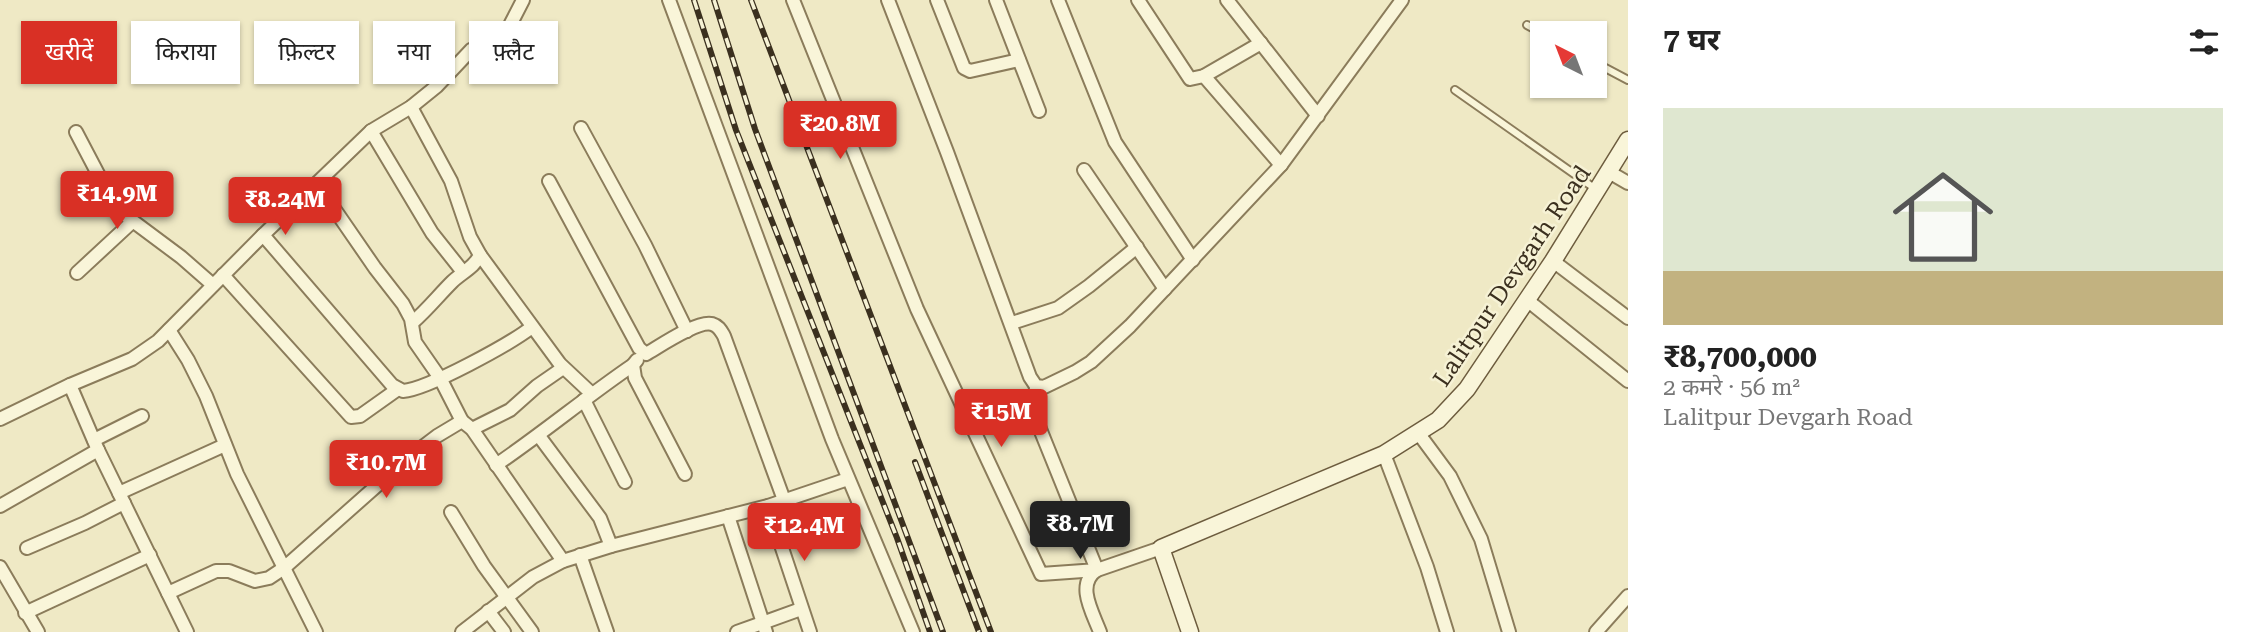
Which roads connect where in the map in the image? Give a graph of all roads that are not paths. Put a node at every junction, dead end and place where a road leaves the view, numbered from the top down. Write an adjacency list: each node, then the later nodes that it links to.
1 (523, 0): 19 (street)
2 (669, 0): 70 (street)
3 (793, 0): 86 (street)
4 (888, 0): 47 (street)
5 (937, 0): 14 (street)
6 (996, 0): 14 (street)
7 (1058, 0): 37 (street)
8 (1138, 0): 16 (street)
9 (1227, 0): 13 (street)
10 (1402, 0): 21 (street)
11 (1527, 25): 12 (lane)
12 (1530, 27)
13 (1261, 43): 16 (street); 21 (street)
14 (1019, 60): 20 (street)
15 (1607, 69): 17 (lane)
16 (1204, 76): 26 (street)
17 (1628, 80)
18 (1455, 90): 32 (lane)
19 (411, 107): 23 (street); 36 (street)
20 (1039, 111)
21 (1318, 116): 26 (street)
22 (581, 128): 50 (street)
23 (371, 131): 31 (street); 39 (street)
24 (76, 132): 33 (street)
25 (1628, 139): 28 (main road, Lalitpur Devgarh Road)
26 (1280, 165): 37 (street)
27 (1084, 170): 35 (street)
28 (1609, 172): 30 (street); 32 (main road, Lalitpur Devgarh Road)
29 (550, 181): 51 (street)
30 (1628, 183)
31 (313, 186): 34 (street); 46 (street)
32 (1597, 190): 38 (main road, Lalitpur Devgarh Road)
33 (132, 222): 40 (street); 42 (street)
34 (263, 235): 41 (street); 58 (street)
35 (1137, 247): 43 (street); 47 (street)
36 (480, 255): 39 (street); 48 (street)
37 (1193, 260): 43 (street)
38 (1553, 261): 44 (main road, Lalitpur Devgarh Road); 45 (street)
39 (463, 272): 46 (street)
40 (77, 273)
41 (223, 275): 42 (street); 58 (street)
42 (213, 285): 49 (street)
43 (1165, 289): 57 (street)
44 (1527, 300): 55 (street); 63 (main road, Lalitpur Devgarh Road)
45 (1626, 314)
46 (412, 323): 54 (street)
47 (1012, 323): 57 (street)
48 (533, 327): 53 (street); 54 (street)
49 (169, 330): 56 (street); 66 (street)
50 (687, 331): 51 (street); 73 (street)
51 (646, 354): 52 (street)
52 (633, 365): 59 (street); 69 (street)
53 (563, 368): 59 (street); 62 (street)
54 (440, 377): 58 (street); 62 (street)
55 (1628, 381)
56 (70, 385): 61 (street); 65 (street)
57 (1036, 386): 86 (street)
58 (398, 389)
59 (588, 397): 64 (street); 71 (street)
60 (142, 416): 65 (street)
61 (0, 419)
62 (467, 425): 68 (street); 85 (street)
63 (1419, 434): 67 (main road, Lalitpur Devgarh Road); 107 (street)
64 (539, 436): 68 (street); 78 (street)
65 (96, 445): 72 (street); 74 (street)
66 (225, 445): 72 (street); 85 (street)
67 (1384, 454): 80 (main road, Lalitpur Devgarh Road); 106 (street)
68 (496, 465): 83 (street)
69 (685, 474)
70 (848, 479): 73 (street); 103 (street)
71 (625, 482)
72 (122, 498): 79 (street); 81 (street)
73 (784, 500): 75 (street)
74 (0, 506)
75 (768, 506): 77 (street); 90 (street)
76 (451, 512): 89 (street)
77 (728, 516): 78 (street); 93 (street)
78 (611, 546): 82 (street)
79 (27, 548)
80 (1161, 548): 86 (street); 105 (main road)
81 (150, 555): 87 (street); 92 (street)
82 (580, 555): 83 (street); 100 (street)
83 (563, 561): 89 (street)
84 (0, 567): 92 (street)
85 (284, 568): 87 (street); 96 (street)
86 (1097, 570): 104 (street)
87 (168, 593): 95 (street)
88 (1628, 596): 108 (street)
89 (506, 597): 91 (street); 99 (street)
90 (802, 609): 93 (street); 102 (street)
91 (488, 611): 97 (street); 98 (street)
92 (25, 613): 94 (street)
93 (764, 628): 101 (street)
94 (38, 632)
95 (187, 632)
96 (316, 632)
97 (462, 632)
98 (504, 632)
99 (532, 632)
100 (607, 632)
101 (737, 632)
102 (810, 632)
103 (913, 632)
104 (1100, 632)
105 (1190, 632)
106 (1447, 632)
107 (1509, 632)
108 (1596, 632)

